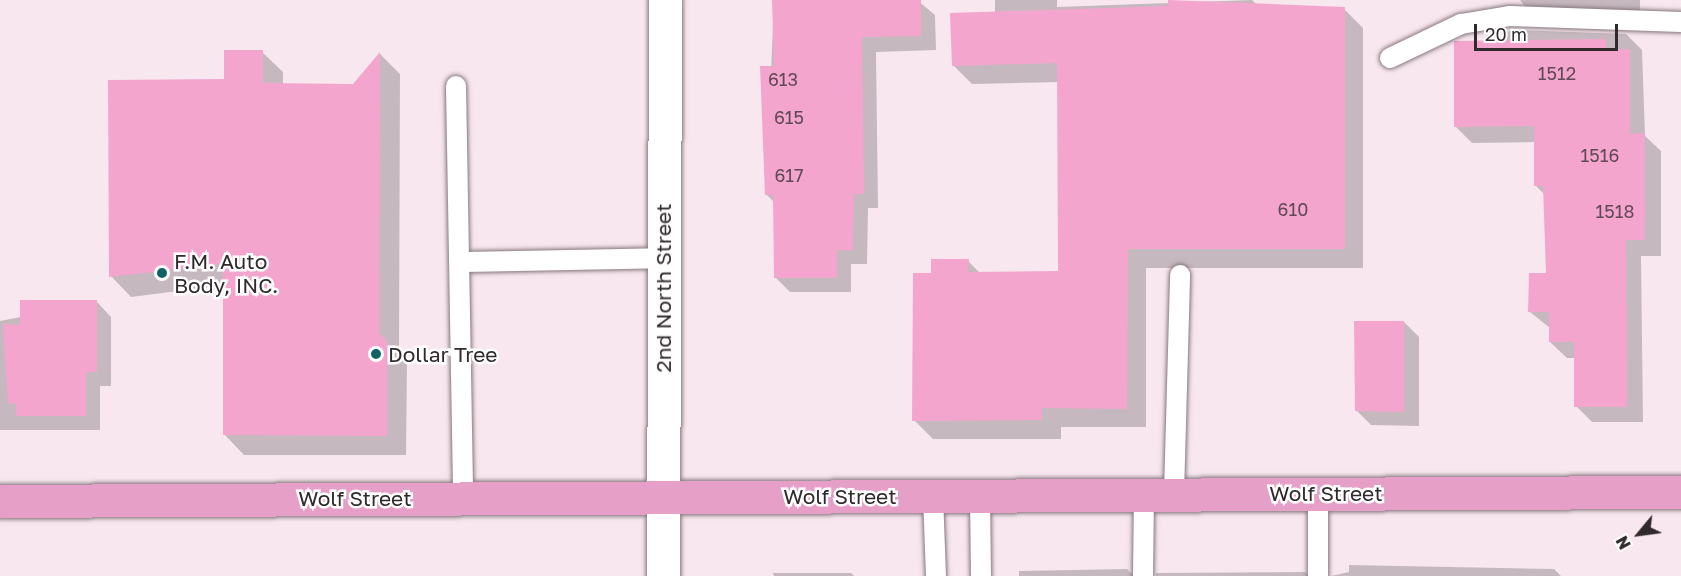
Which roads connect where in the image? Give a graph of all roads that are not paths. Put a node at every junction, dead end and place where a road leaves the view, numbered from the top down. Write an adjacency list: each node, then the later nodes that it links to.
1 (665, 0): 5 (street, 2nd North Street)
2 (1681, 22): 3 (lane)
3 (1390, 58)
4 (456, 86): 6 (lane)
5 (663, 258): 6 (lane); 13 (street, 2nd North Street)
6 (462, 262): 14 (lane)
7 (1180, 275): 10 (lane)
8 (1681, 492): 9 (main road, Wolf Street)
9 (1318, 493): 10 (main road, Wolf Street); 20 (lane)
10 (1159, 494): 12 (main road, Wolf Street); 19 (lane)
11 (933, 495): 12 (main road, Wolf Street); 13 (main road, Wolf Street); 17 (lane)
12 (980, 495): 18 (lane)
13 (663, 496): 14 (main road, Wolf Street); 16 (street, 2nd North Street)
14 (463, 498): 15 (main road, Wolf Street)
15 (0, 501)
16 (663, 576)
17 (936, 576)
18 (981, 576)
19 (1143, 576)
20 (1318, 576)

